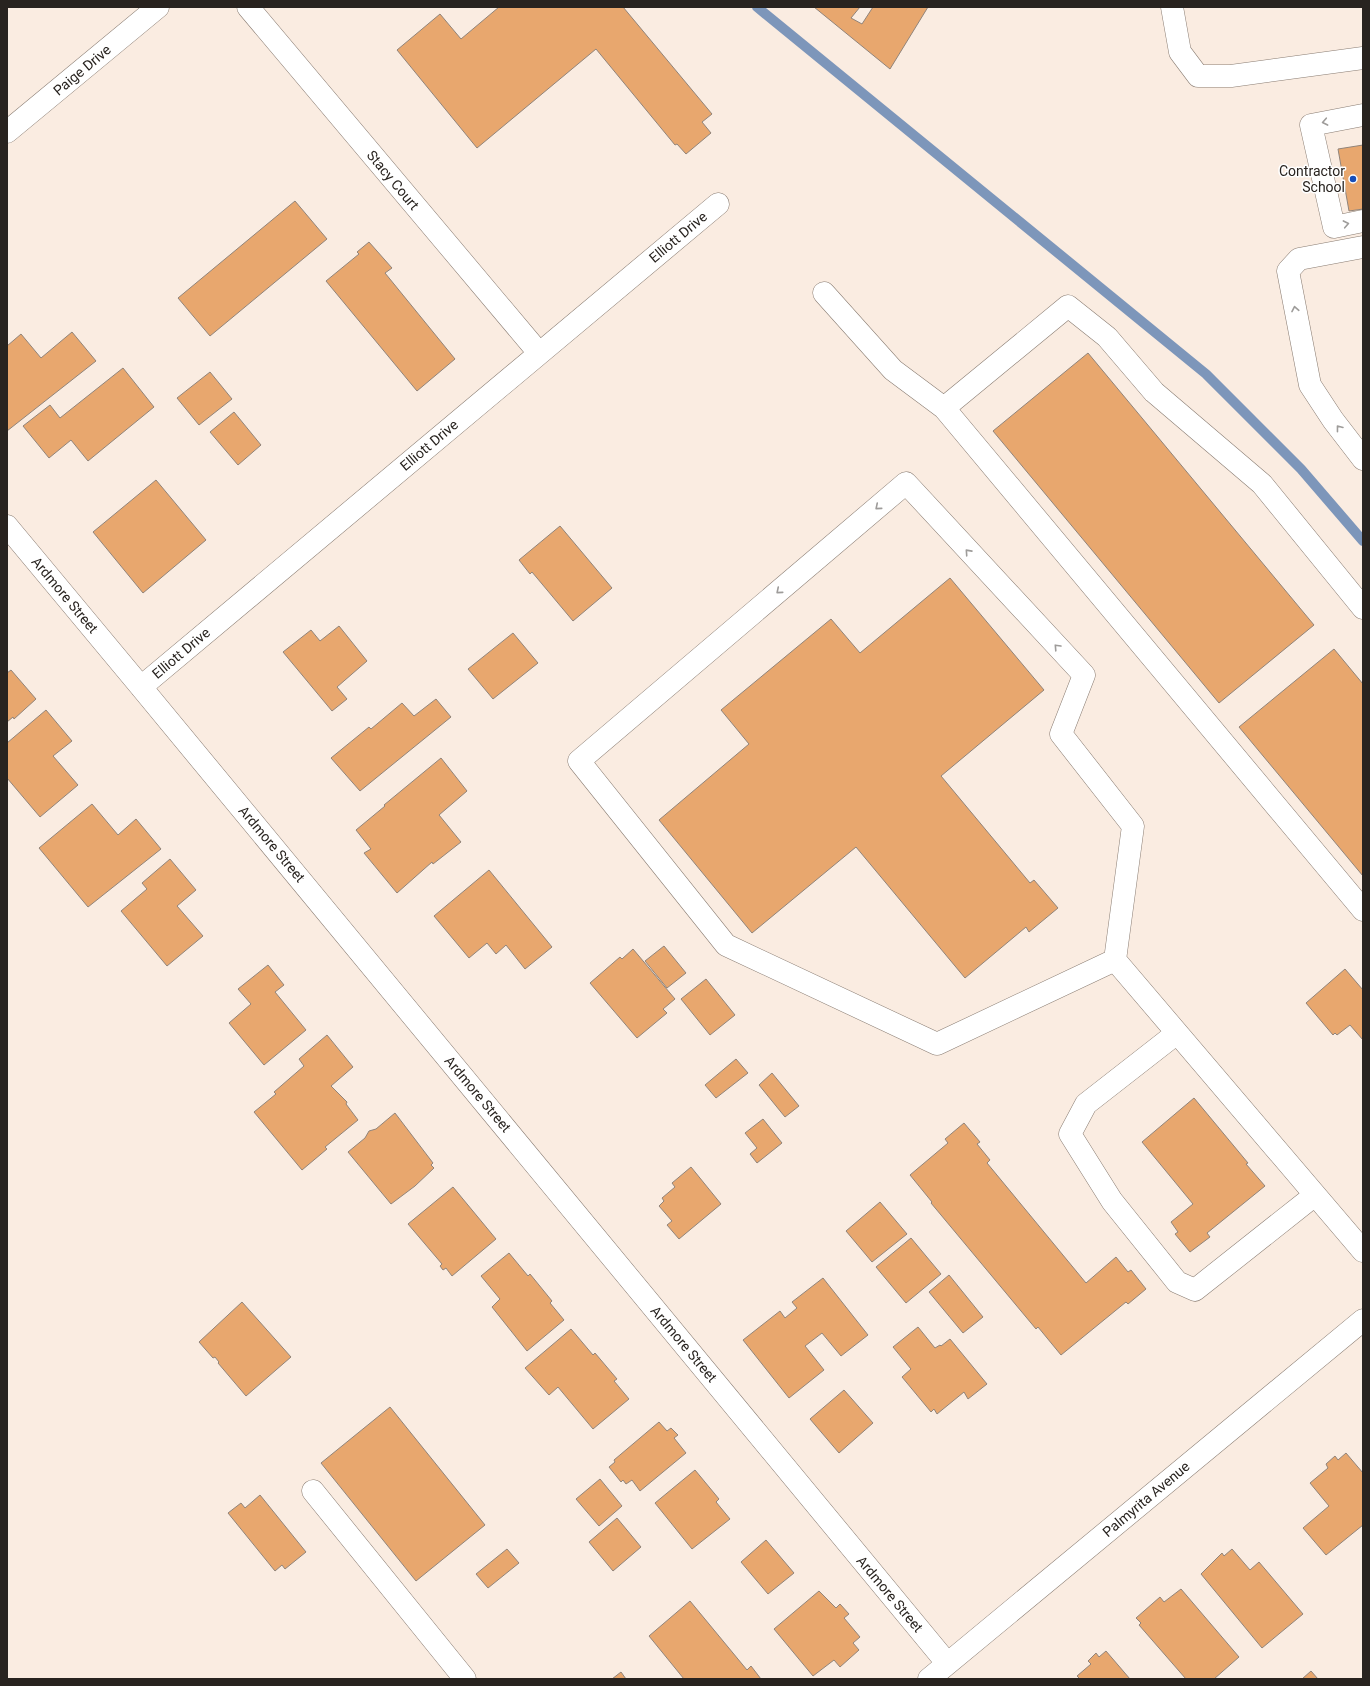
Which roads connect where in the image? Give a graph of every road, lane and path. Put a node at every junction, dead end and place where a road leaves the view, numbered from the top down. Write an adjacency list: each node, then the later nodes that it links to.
1 (158, 7): 6 (street, Paige Drive)
2 (248, 7): 11 (street, Stacy Court)
3 (1172, 7): 4 (street)
4 (1363, 58)
5 (1363, 115): 8 (street, one-way to 8)
6 (7, 132)
7 (718, 204): 11 (street, Elliott Drive)
8 (1363, 221)
9 (1363, 247): 13 (street, one-way to 9)
10 (824, 292): 12 (street)
11 (539, 353): 16 (street, Elliott Drive)
12 (944, 408): 15 (street); 17 (street)
13 (1363, 459)
14 (7, 526): 16 (street, Ardmore Street)
15 (1363, 608)
16 (141, 687): 24 (street, Ardmore Street)
17 (1363, 910)
18 (1115, 960): 18 (street, one-way to 18); 19 (street)
19 (1177, 1033): 20 (street); 20 (street)
20 (1315, 1195): 21 (street)
21 (1363, 1251)
22 (1363, 1320): 24 (street, Palmyrita Avenue)
23 (313, 1491): 25 (street)
24 (947, 1664): 26 (street, Palmyrita Avenue)
25 (465, 1679)
26 (929, 1679)

